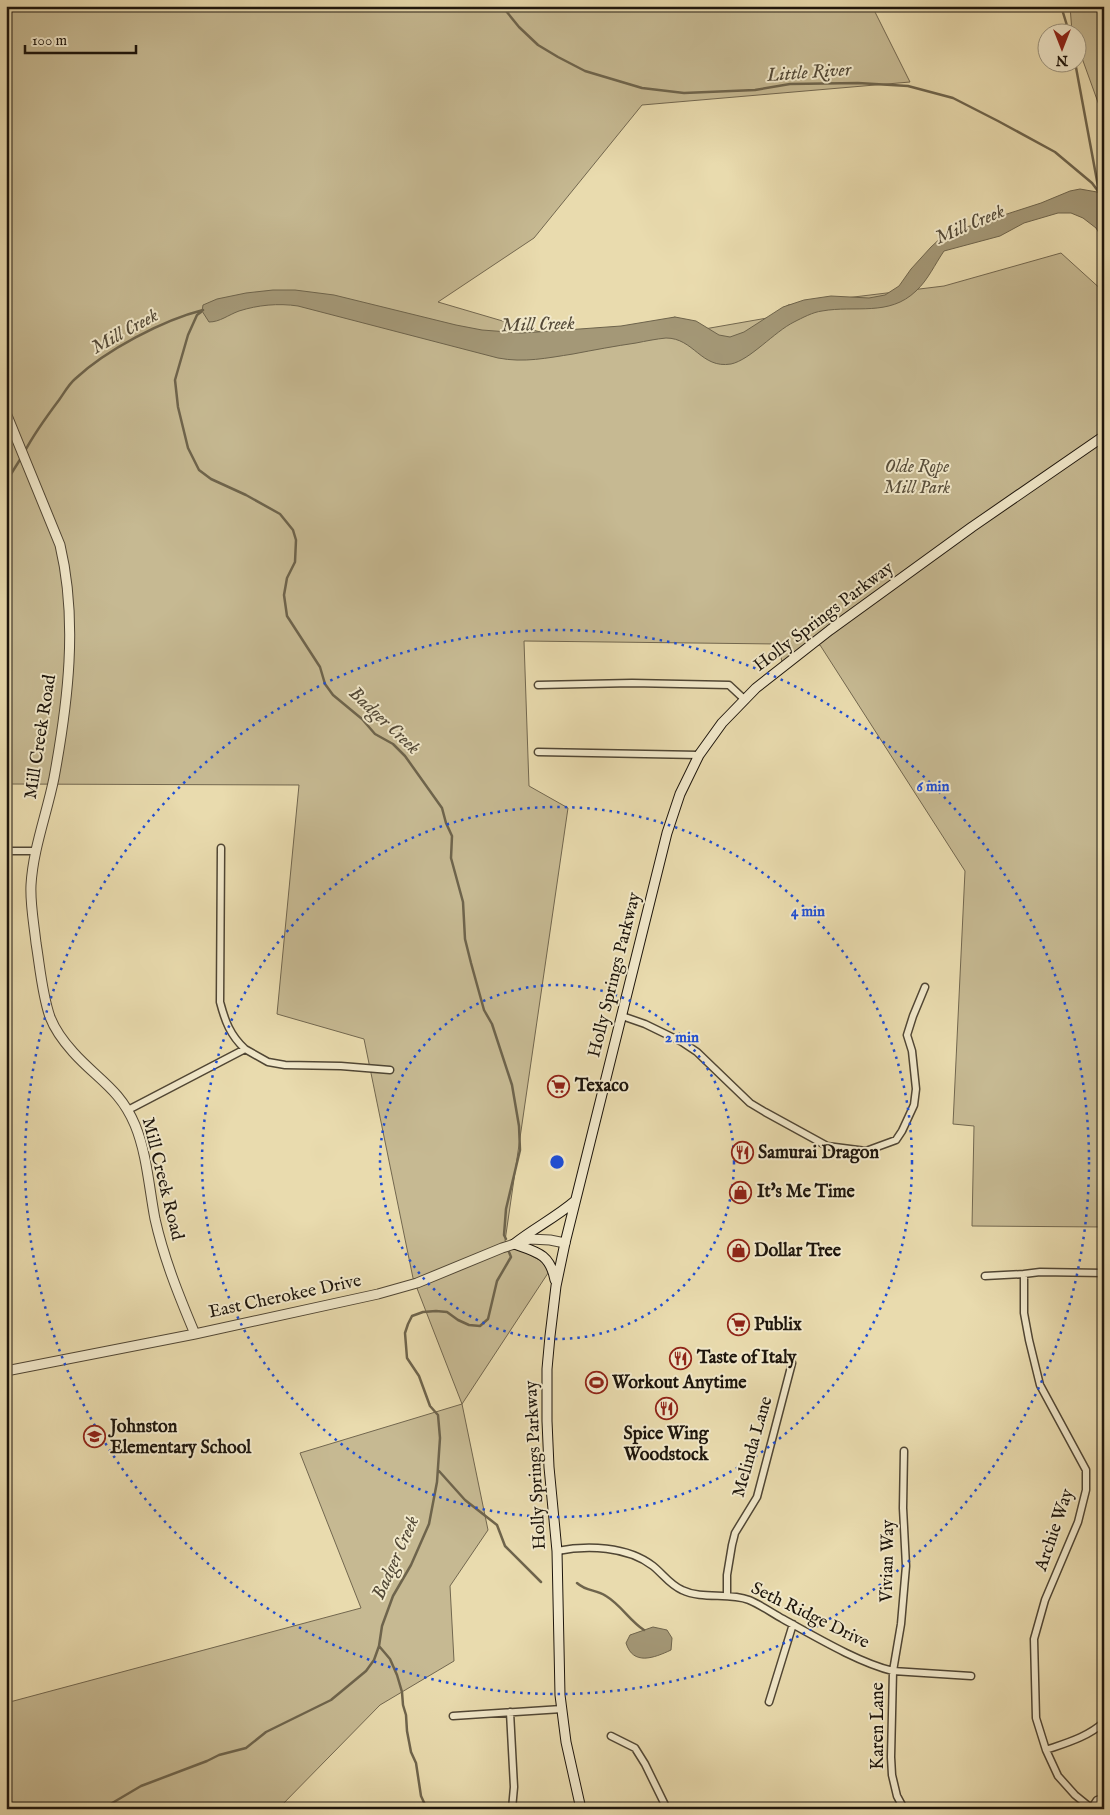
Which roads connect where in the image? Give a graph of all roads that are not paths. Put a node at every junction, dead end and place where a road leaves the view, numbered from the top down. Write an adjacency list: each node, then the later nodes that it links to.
1 (6, 413): 9 (main road, Mill Creek Road)
2 (1104, 436): 4 (main road, Holly Springs Parkway)
3 (538, 684): 4 (street)
4 (744, 699): 6 (main road, Holly Springs Parkway)
5 (538, 752): 6 (street)
6 (699, 754): 11 (main road, Holly Springs Parkway)
7 (221, 848): 12 (street)
8 (6, 851): 9 (street)
9 (36, 851): 14 (main road, Mill Creek Road)
10 (925, 987): 11 (street)
11 (622, 1016): 15 (main road, Holly Springs Parkway)
12 (245, 1049): 13 (street); 14 (street)
13 (390, 1070)
14 (128, 1110): 22 (main road, Mill Creek Road)
15 (575, 1201): 16 (main road, Holly Springs Parkway); 17 (main road)
16 (565, 1243): 17 (main road, East Cherokee Drive); 21 (main road, Holly Springs Parkway)
17 (514, 1244): 21 (main road); 22 (main road, East Cherokee Drive)
18 (1104, 1273): 19 (street)
19 (1024, 1274): 20 (street); 37 (street, Archie Way)
20 (985, 1276)
21 (556, 1286): 26 (main road, Holly Springs Parkway)
22 (195, 1334): 24 (main road, East Cherokee Drive)
23 (792, 1363): 27 (street, Melinda Lane)
24 (6, 1371)
25 (904, 1451): 29 (street, Vivian Way)
26 (557, 1551): 27 (street, Seth Ridge Drive); 32 (main road, Holly Springs Parkway)
27 (728, 1596): 28 (street, Seth Ridge Drive)
28 (792, 1624): 29 (street, Seth Ridge Drive); 31 (street)
29 (893, 1671): 30 (street, Seth Ridge Drive); 43 (street, Karen Lane)
30 (971, 1676)
31 (769, 1702)
32 (562, 1709): 33 (street); 41 (main road, Holly Springs Parkway)
33 (510, 1712): 34 (street); 40 (street)
34 (453, 1716)
35 (1104, 1722): 37 (street)
36 (611, 1736): 42 (street)
37 (1046, 1750): 39 (street, Archie Way)
38 (1104, 1798): 39 (street)
39 (1091, 1808)
40 (512, 1809)
41 (581, 1809)
42 (667, 1809)
43 (904, 1809)

